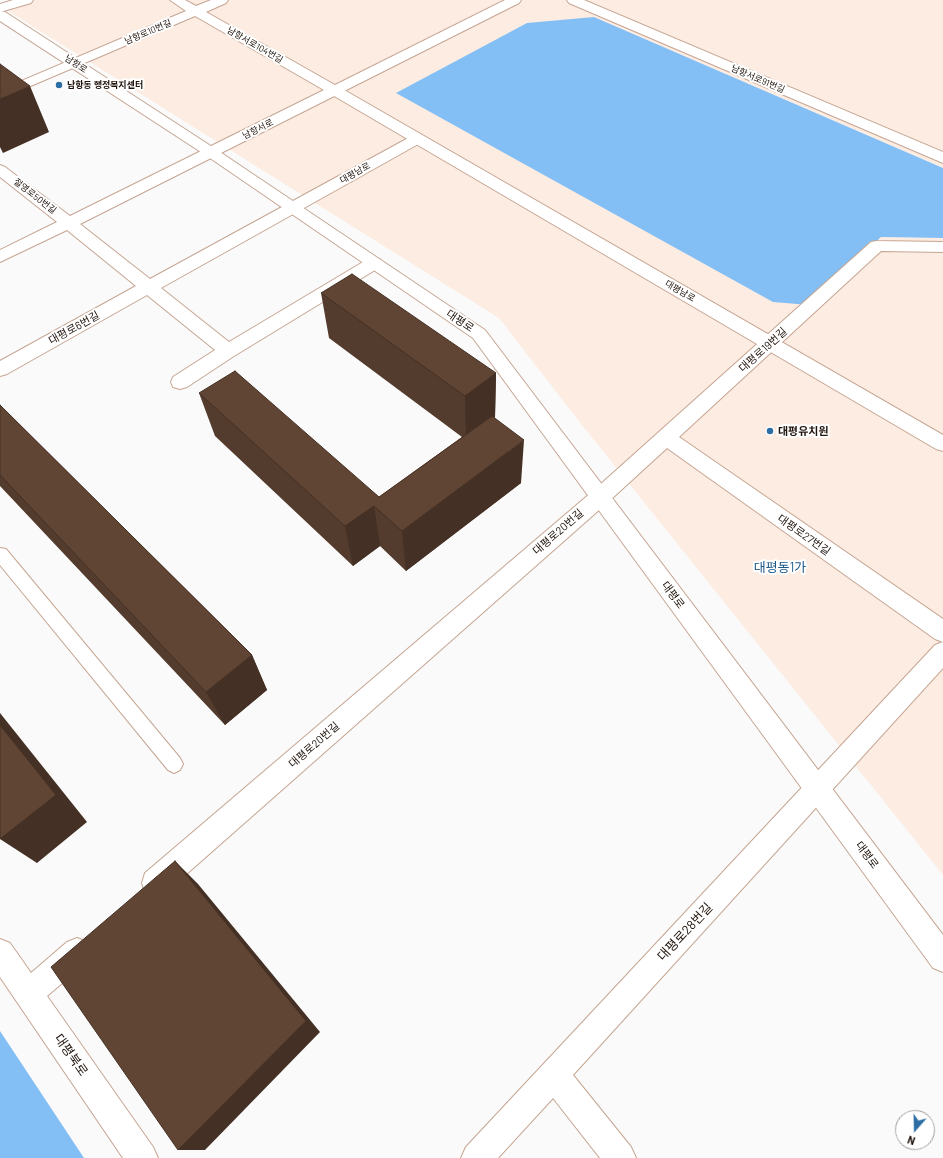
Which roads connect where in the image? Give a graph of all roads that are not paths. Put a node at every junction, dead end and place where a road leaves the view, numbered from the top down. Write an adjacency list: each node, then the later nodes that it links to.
1 (27, 0): 6 (street)
2 (176, 0): 7 (street, 남항서로104번길)
3 (222, 0): 7 (street, 남항로10번길)
4 (515, 0): 10 (street, 남항서로)
5 (574, 0): 14 (street, 남항서로91번길)
6 (0, 8)
7 (196, 11): 9 (street, 남항로10번길); 10 (street, 남항서로104번길)
8 (0, 15): 9 (street, 남항로)
9 (74, 64): 11 (street, 남항로10번길); 13 (street, 남항로)
10 (334, 90): 12 (street, 대평남로); 13 (street, 남항서로)
11 (0, 95)
12 (417, 138): 16 (street, 대평남로); 22 (street, 대평남로)
13 (212, 153): 16 (street, 대평로); 17 (street, 남항서로)
14 (943, 158)
15 (0, 170): 17 (street, 절영로50번길)
16 (292, 208): 20 (street, 대평로); 21 (street, 대평로6번길)
17 (69, 223): 19 (street, 남항서로); 21 (street)
18 (943, 247): 22 (street, 대평로19번길)
19 (0, 257)
20 (374, 263): 23 (street); 28 (street, 대평로)
21 (148, 287): 23 (street); 24 (street, 대평로6번길)
22 (770, 344): 26 (street, 대평로19번길); 27 (street, 대평남로)
23 (228, 351): 25 (street)
24 (0, 368)
25 (180, 382)
26 (665, 437): 28 (street, 대평로19번길); 30 (street, 대평로27번길)
27 (943, 444)
28 (600, 497): 33 (street, 대평로); 34 (street, 대평로20번길)
29 (0, 554): 32 (lane)
30 (943, 632)
31 (943, 652): 33 (street)
32 (174, 764)
33 (817, 788): 37 (street, 대평로); 39 (street, 대평로28번길)
34 (136, 900)
35 (94, 936): 38 (street)
36 (0, 952): 38 (street, 대평북로)
37 (943, 958)
38 (28, 994): 40 (street, 대평북로)
39 (554, 1075): 41 (street, 대평로28번길); 42 (street)
40 (142, 1158)
41 (477, 1158)
42 (620, 1158)

